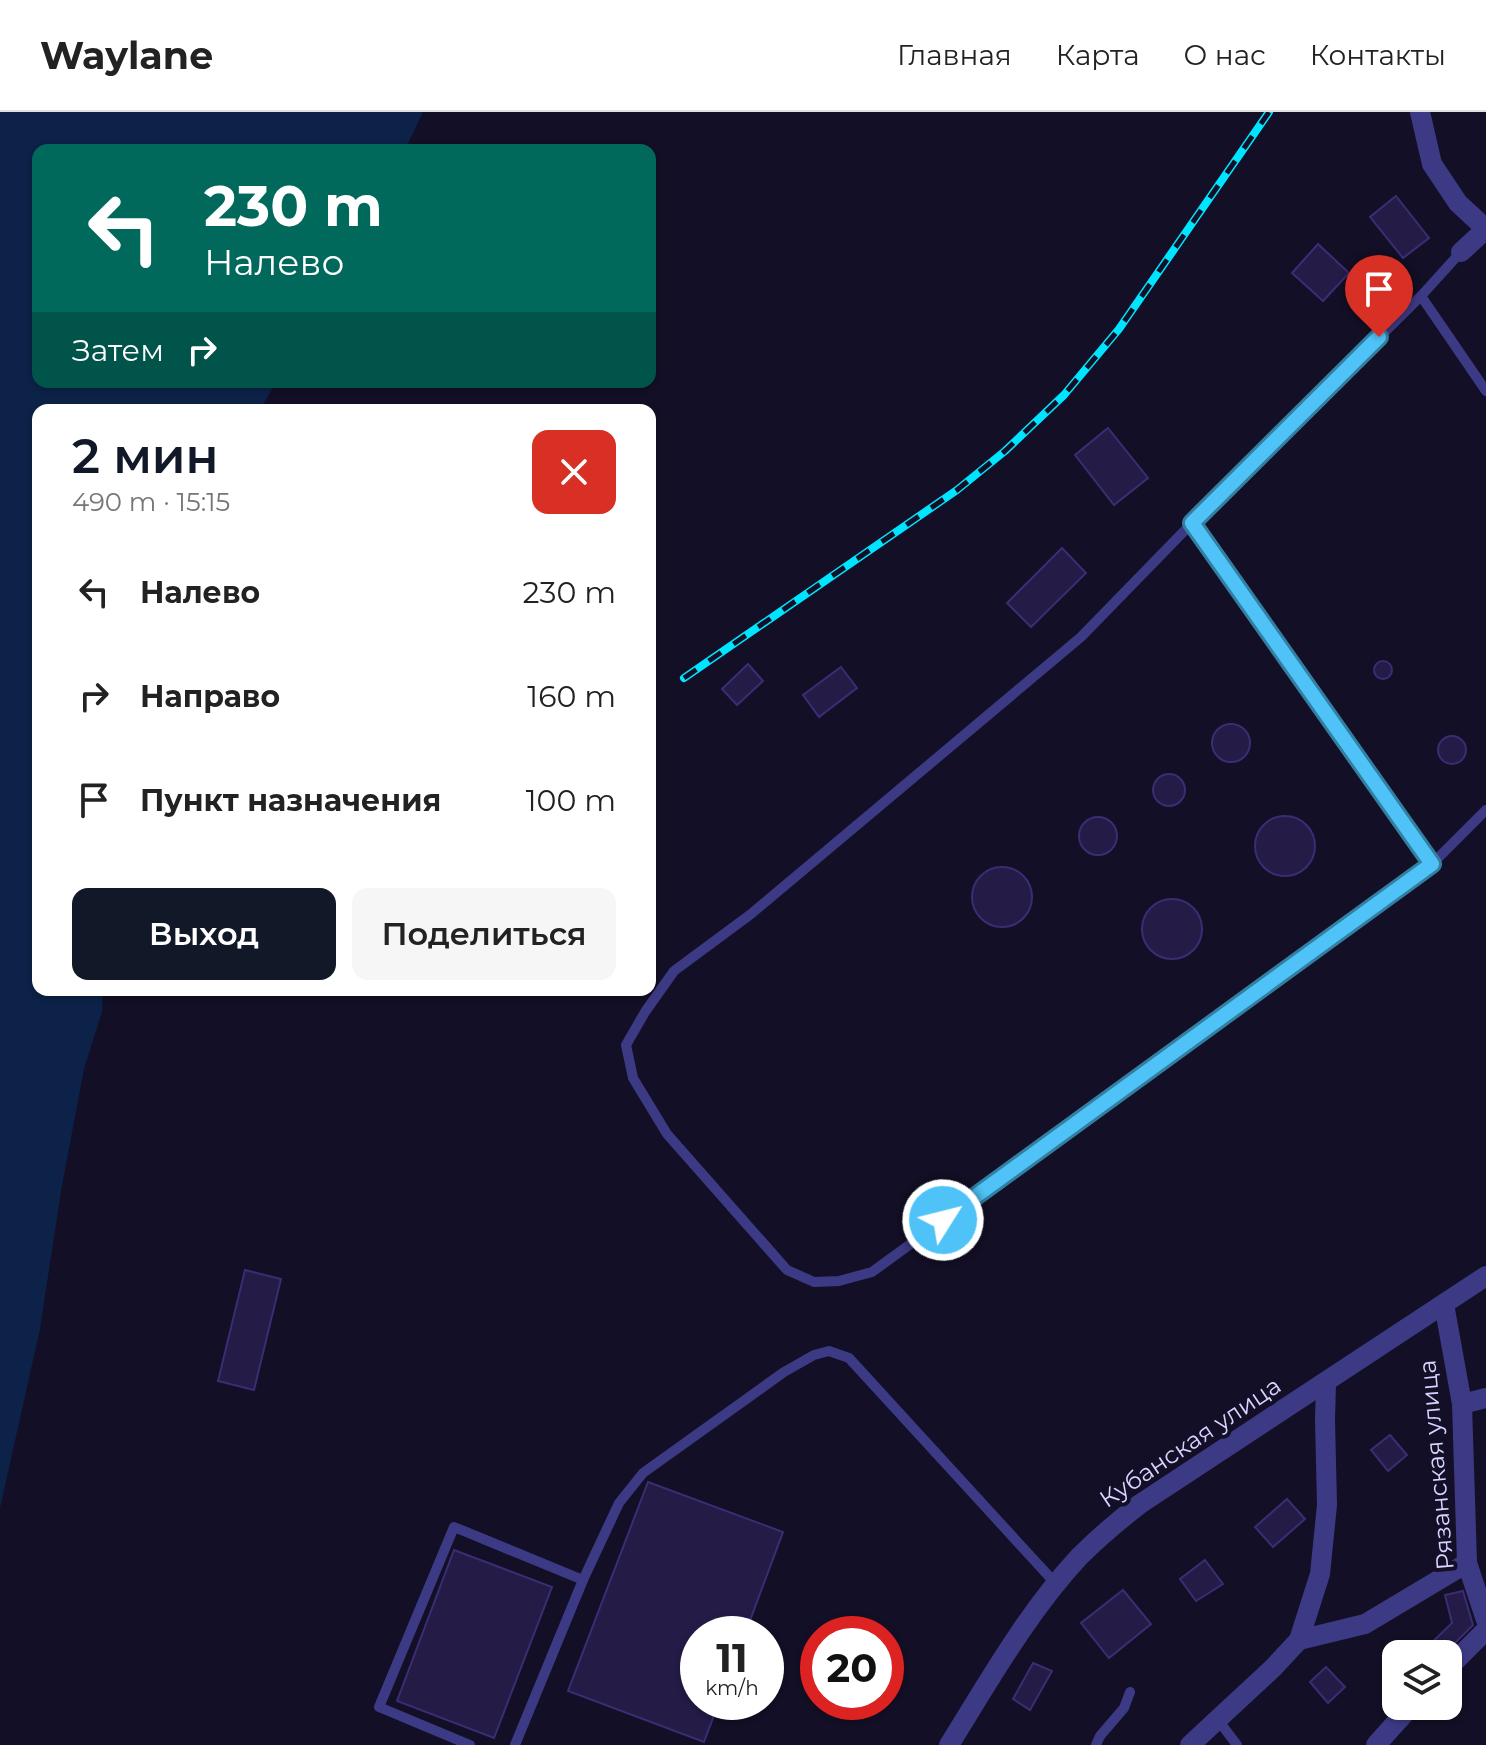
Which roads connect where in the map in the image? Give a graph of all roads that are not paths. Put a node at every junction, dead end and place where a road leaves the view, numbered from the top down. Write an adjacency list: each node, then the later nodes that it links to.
1 (1420, 112): 2 (street)
2 (1461, 252): 3 (lane)
3 (1421, 296): 4 (lane); 5 (lane)
4 (1486, 391)
5 (1192, 523): 7 (lane); 7 (lane)
6 (1486, 810): 7 (lane)
7 (1432, 864)
8 (1486, 1276): 9 (street, Кубанская улица)
9 (1444, 1304): 10 (street, Кубанская улица); 12 (street, Рязанская улица)
10 (1326, 1383): 15 (street, Кубанская улица); 18 (street)
11 (1486, 1398): 12 (street)
12 (1462, 1404): 13 (street, Рязанская улица)
13 (1467, 1563): 16 (street, Рязанская улица); 18 (street)
14 (583, 1580): 15 (lane); 23 (lane); 24 (lane)
15 (1056, 1584): 25 (street, Кубанская улица)
16 (1486, 1620)
17 (1486, 1630): 19 (street)
18 (1299, 1640): 21 (street)
19 (1462, 1654)
20 (1130, 1692): 26 (lane)
21 (1218, 1720): 27 (street); 28 (lane)
22 (1398, 1720): 29 (street)
23 (470, 1745)
24 (515, 1745)
25 (949, 1745)
26 (1096, 1745)
27 (1190, 1745)
28 (1237, 1745)
29 (1376, 1745)

